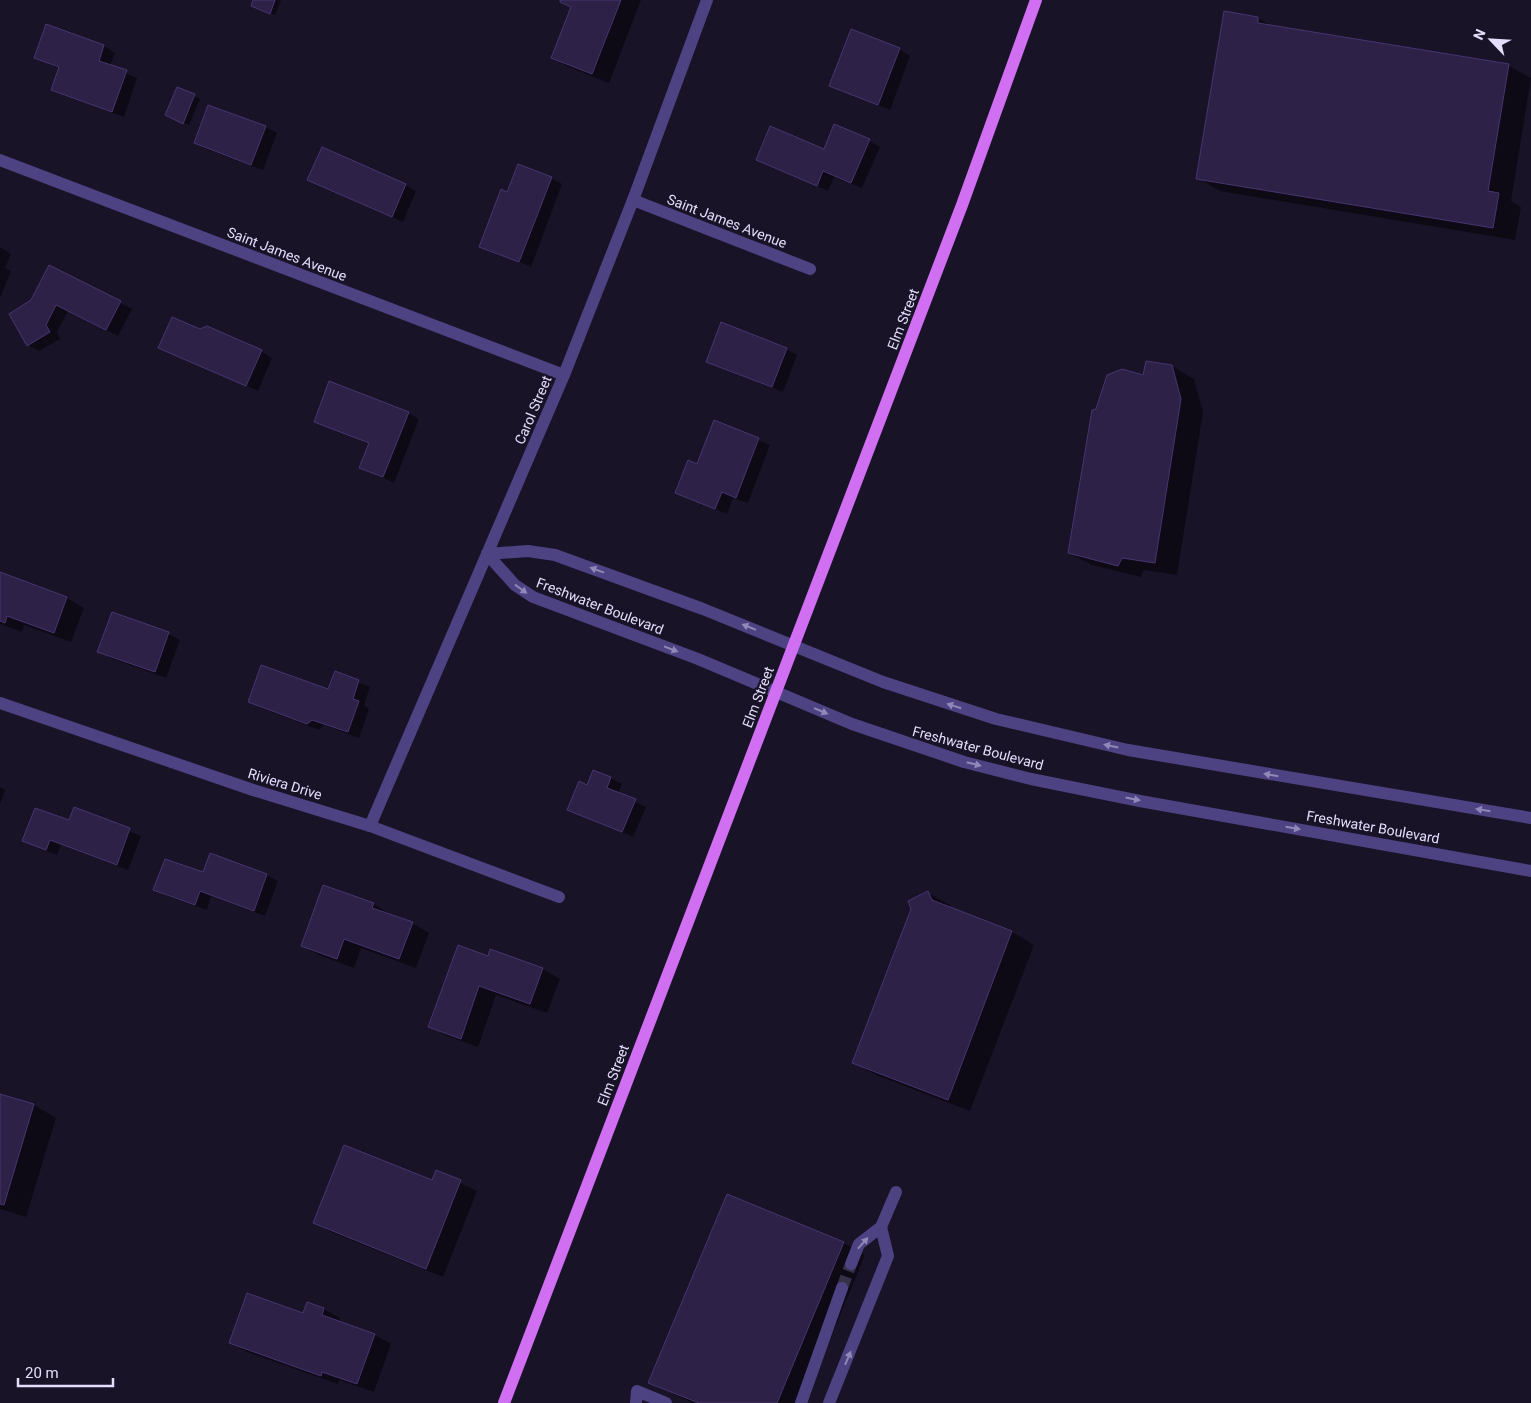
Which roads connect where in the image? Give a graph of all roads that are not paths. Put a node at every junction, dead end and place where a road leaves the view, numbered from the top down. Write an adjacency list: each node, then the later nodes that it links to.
1 (707, 0): 4 (street, Carol Street)
2 (1036, 0): 8 (main road, Elm Street)
3 (0, 160): 6 (street, Saint James Avenue)
4 (633, 200): 5 (street, Saint James Avenue); 6 (street, Carol Street)
5 (810, 269)
6 (564, 375): 7 (street, Carol Street)
7 (487, 554): 8 (street, one-way to 7); 9 (street, Freshwater Boulevard, one-way to 9); 12 (street, Carol Street)
8 (794, 646): 9 (main road, Elm Street); 11 (street, one-way to 8)
9 (776, 692): 13 (street, Freshwater Boulevard, one-way to 13); 20 (main road, Elm Street)
10 (0, 704): 12 (street, Riviera Drive)
11 (1531, 818)
12 (370, 826): 14 (street, Riviera Drive)
13 (1531, 871)
14 (559, 897)
15 (896, 1192): 16 (street)
16 (881, 1227): 17 (street, one-way to 16); 23 (street, one-way to 16)
17 (851, 1264)
18 (842, 1288): 22 (street)
19 (637, 1397): 21 (street)
20 (504, 1403)
21 (666, 1403)
22 (801, 1403)
23 (829, 1403)

